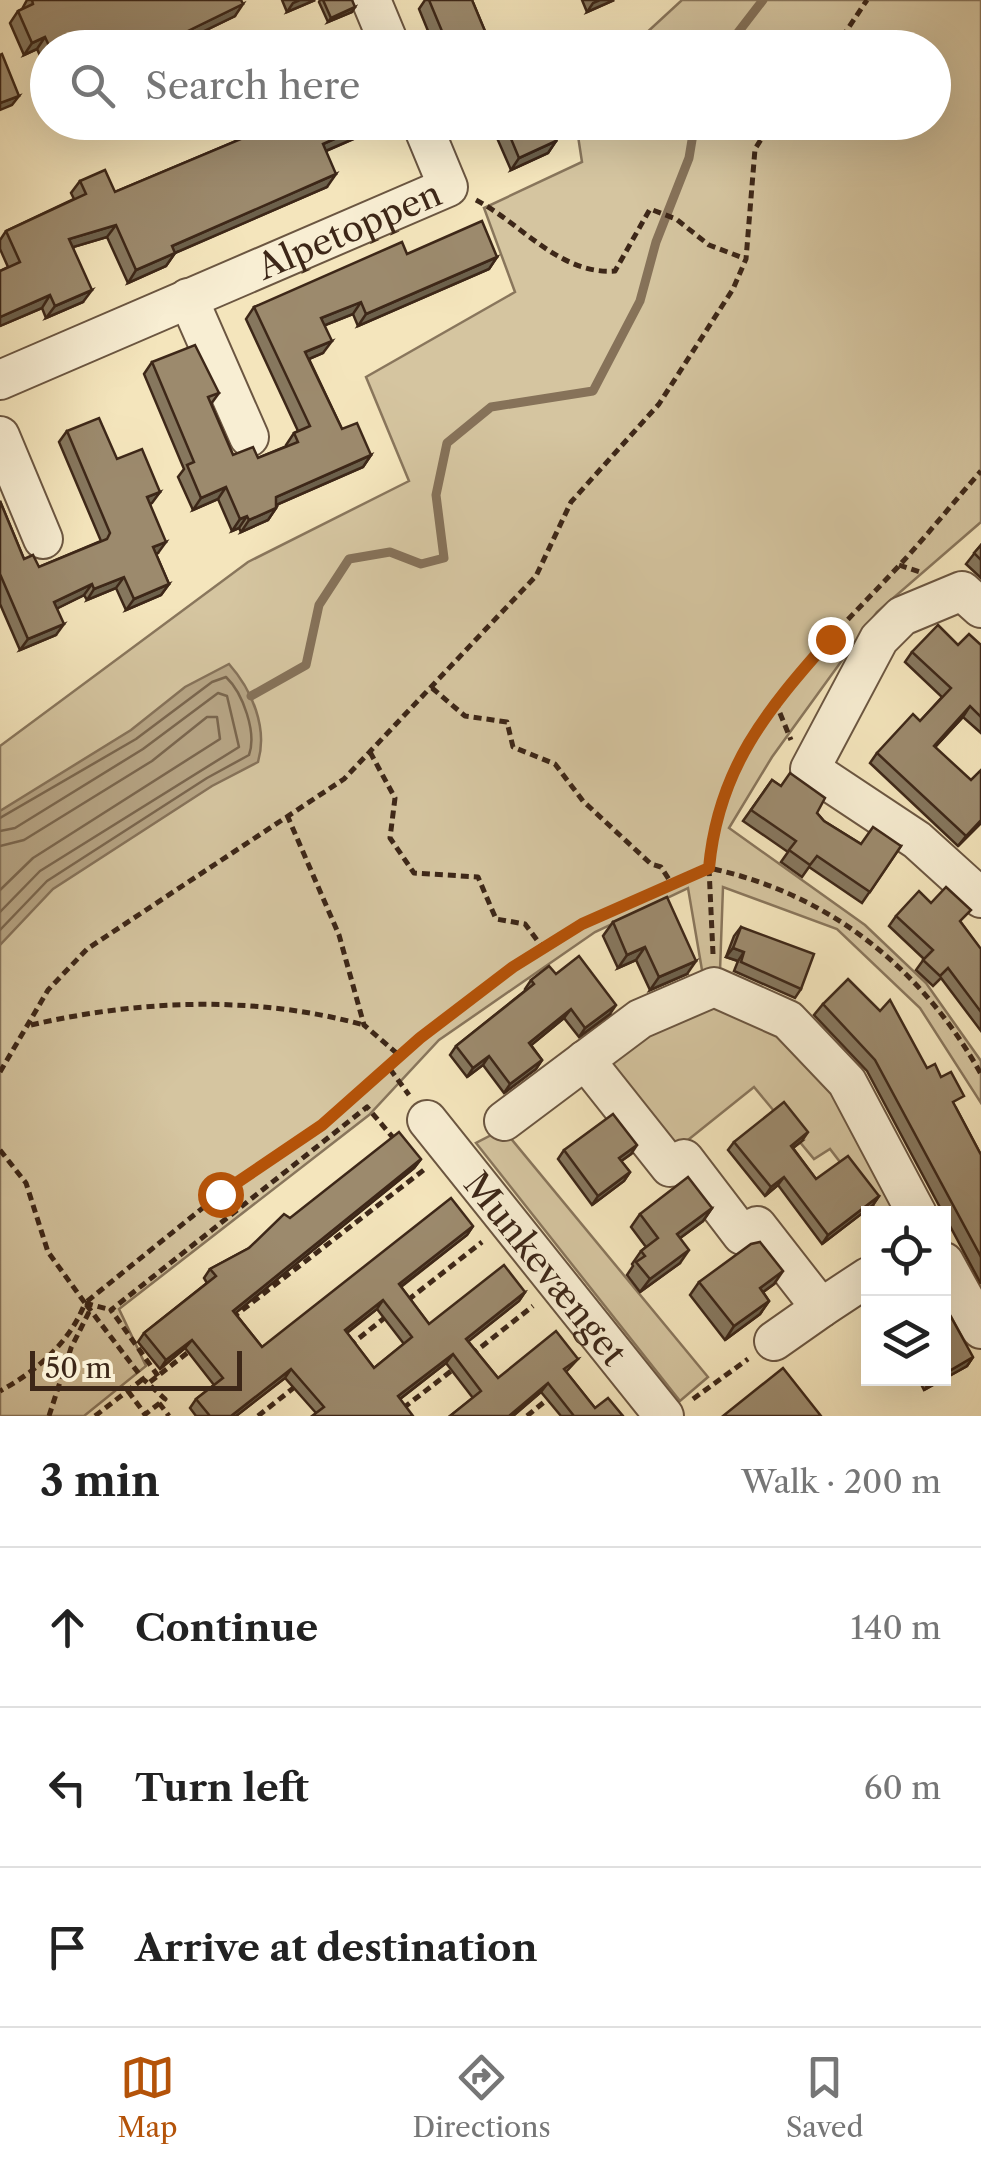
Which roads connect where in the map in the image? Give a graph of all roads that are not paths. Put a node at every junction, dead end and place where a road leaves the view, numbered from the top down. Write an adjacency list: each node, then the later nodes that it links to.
1 (371, 0): 2 (street)
2 (384, 30)
3 (429, 140): 4 (street, Alpetoppen)
4 (188, 298): 5 (street, Alpetoppen); 7 (street)
5 (0, 380)
6 (0, 436): 8 (street)
7 (249, 437)
8 (43, 539)
9 (981, 608): 10 (street)
10 (981, 898)
11 (585, 1060): 12 (street, Munkevænget); 14 (street, Munkevænget); 17 (street)
12 (504, 1122)
13 (415, 1128): 20 (street, Munkevænget)
14 (913, 1206)
15 (951, 1274): 18 (street)
16 (861, 1282): 17 (street)
17 (821, 1308): 19 (street)
18 (981, 1328)
19 (774, 1340)
20 (674, 1410)

